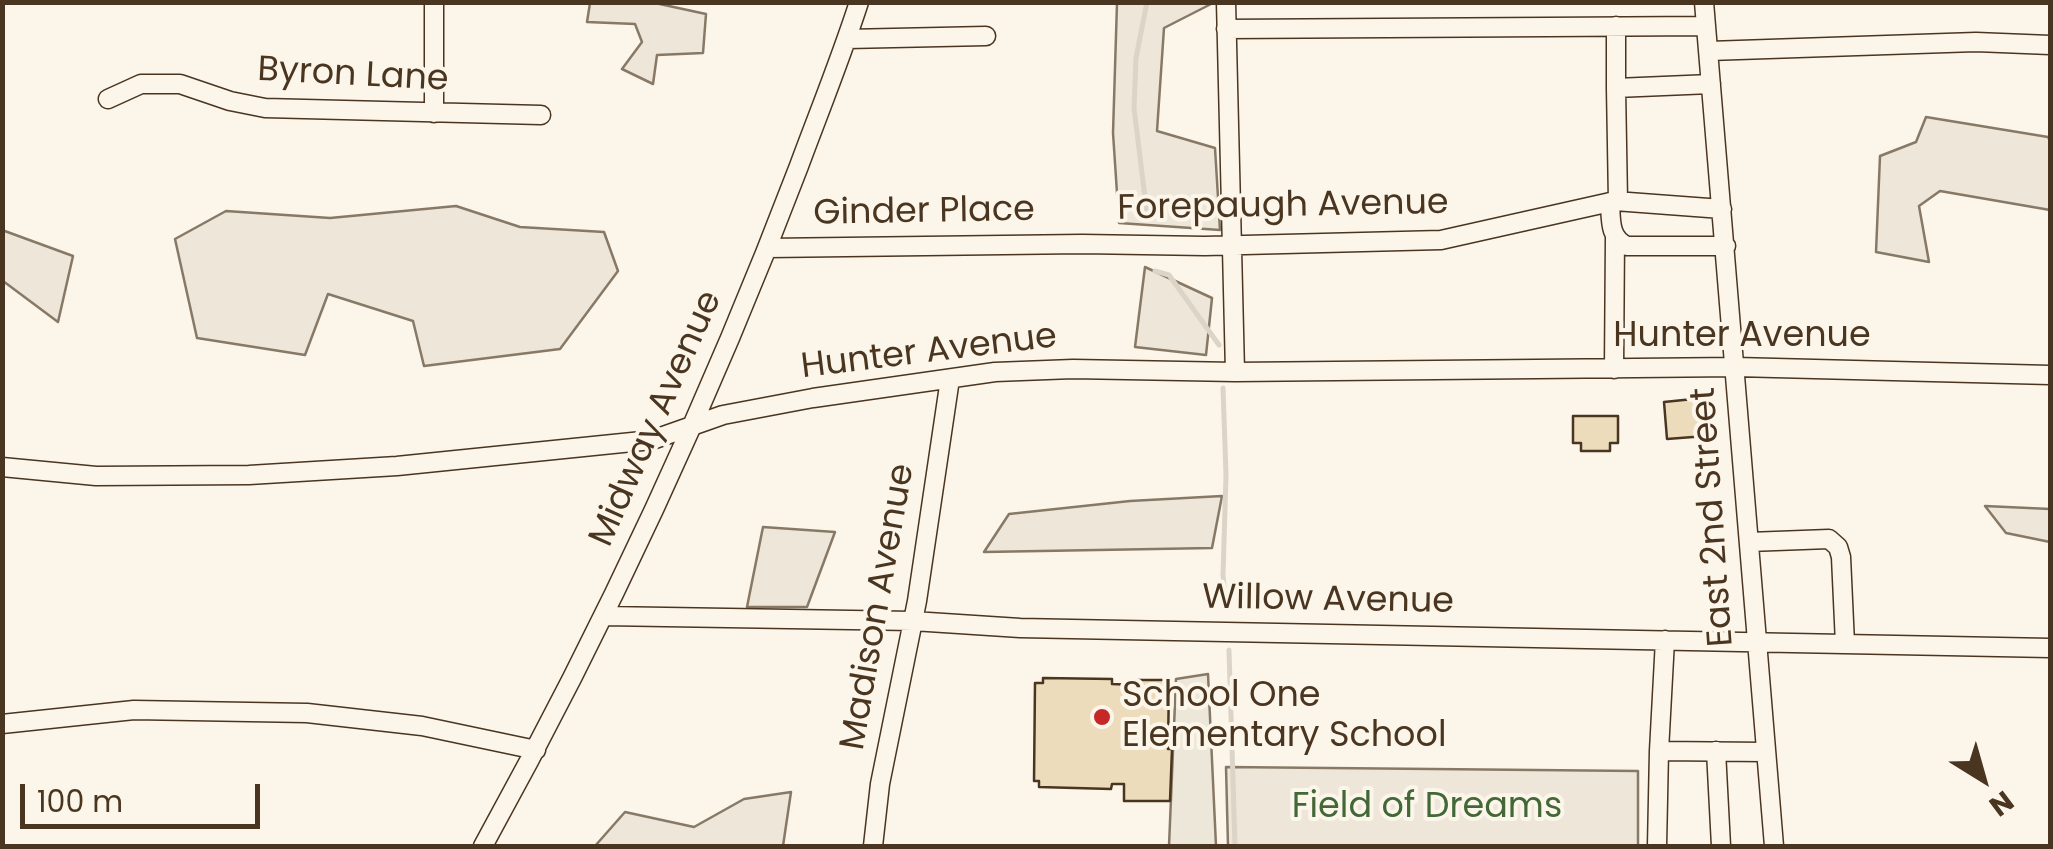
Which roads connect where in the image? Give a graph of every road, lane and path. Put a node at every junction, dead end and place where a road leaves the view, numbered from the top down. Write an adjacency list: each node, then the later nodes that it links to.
1 (434, 2): 15 (street)
2 (859, 2): 9 (street, Midway Avenue)
3 (1226, 2): 7 (street)
4 (1704, 2): 6 (street, East 2nd Street)
5 (1616, 26): 6 (street); 7 (street); 13 (street)
6 (1706, 26): 11 (street, East 2nd Street)
7 (1226, 30): 21 (street)
8 (986, 36): 9 (street)
9 (847, 39): 23 (street, Midway Avenue)
10 (2050, 45): 11 (street)
11 (1708, 51): 12 (street, East 2nd Street)
12 (1711, 84): 13 (street); 18 (street, East 2nd Street)
13 (1616, 88): 17 (street)
14 (108, 99): 15 (street, Byron Lane)
15 (434, 112): 16 (street, Byron Lane)
16 (541, 115)
17 (1614, 202): 18 (street, Forepaugh Avenue); 19 (street); 21 (street, Forepaugh Avenue)
18 (1722, 208): 22 (street, East 2nd Street)
19 (1614, 236): 22 (street); 25 (street)
20 (1082, 244): 21 (street, Forepaugh Avenue); 23 (street, Ginder Place)
21 (1232, 245): 26 (street)
22 (1726, 246): 24 (street, East 2nd Street)
23 (768, 248): 29 (street, Midway Avenue)
24 (1736, 367): 25 (street, Hunter Avenue); 27 (street, Hunter Avenue); 31 (street, East 2nd Street)
25 (1614, 368): 26 (street, Hunter Avenue)
26 (1235, 372): 28 (street, Hunter Avenue)
27 (2050, 375)
28 (950, 379): 29 (street, Hunter Avenue); 33 (street, Madison Avenue)
29 (693, 426): 30 (street, Hunter Avenue); 32 (street, Midway Avenue)
30 (2, 467)
31 (1749, 542): 35 (street, East 2nd Street); 36 (street)
32 (604, 616): 33 (street, Willow Avenue); 39 (street, Midway Avenue)
33 (913, 621): 34 (street, Willow Avenue); 44 (street, Madison Avenue)
34 (1665, 640): 35 (street, Willow Avenue); 40 (street)
35 (1756, 642): 36 (street, Willow Avenue); 42 (street, East 2nd Street)
36 (1845, 644): 37 (street, Willow Avenue)
37 (2050, 648)
38 (2, 724): 39 (street)
39 (536, 750): 43 (street, Midway Avenue)
40 (1659, 751): 41 (street); 45 (street)
41 (1716, 751): 42 (street); 46 (street)
42 (1764, 752): 47 (street, East 2nd Street)
43 (482, 846)
44 (873, 846)
45 (1656, 846)
46 (1721, 846)
47 (1774, 846)

